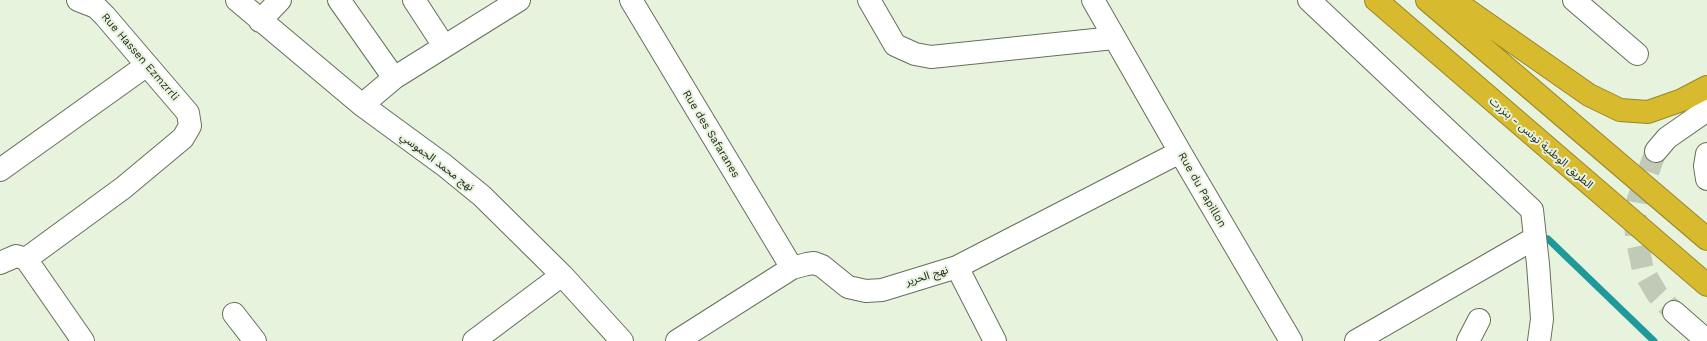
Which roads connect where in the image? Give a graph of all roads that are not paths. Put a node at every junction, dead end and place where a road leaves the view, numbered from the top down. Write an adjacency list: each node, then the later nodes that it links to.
1 (78, 0): 19 (street, Rue Hassen Ezmzrrli)
2 (237, 0): 15 (street, نهج محمد الجموسي)
3 (280, 0): 15 (street)
4 (339, 0): 20 (street)
5 (414, 0): 17 (street)
6 (518, 0): 17 (street)
7 (631, 0): 35 (street, Rue des Safaranes)
8 (869, 0): 16 (street)
9 (1093, 0): 16 (street, Rue du Papillon)
10 (1309, 0): 30 (street)
11 (1376, 0): 37 (highway, الطريق الوطنية تونس - بنزرت)
12 (1427, 0): 31 (highway)
13 (1451, 0): 21 (highway); 29 (highway)
14 (1574, 0): 18 (street)
15 (260, 21): 22 (street, نهج محمد الجموسي)
16 (1114, 38): 25 (street, Rue du Papillon)
17 (444, 46): 20 (street)
18 (1637, 54)
19 (147, 65): 27 (street); 32 (street, Rue Hassen Ezmzrrli)
20 (394, 78): 22 (street)
21 (1707, 87)
22 (362, 105): 36 (street, نهج محمد الجموسي)
23 (1707, 110): 24 (street)
24 (1656, 151)
25 (1180, 152): 34 (street, نهج الحرير); 47 (street, Rue du Papillon)
26 (1707, 154): 28 (street)
27 (0, 170)
28 (1707, 179)
29 (1707, 219)
30 (1535, 238): 48 (street); 50 (street)
31 (1707, 239)
32 (26, 259): 33 (street); 41 (street)
33 (0, 263)
34 (958, 267): 35 (street, نهج الحرير); 46 (street)
35 (792, 268): 45 (street, نهج الحرير)
36 (562, 275): 43 (street); 44 (street, نهج محمد الجموسي)
37 (1707, 285)
38 (1674, 312): 51 (street)
39 (234, 314): 42 (street)
40 (1479, 320): 49 (street)
41 (83, 341)
42 (255, 341)
43 (474, 341)
44 (622, 341)
45 (677, 341)
46 (995, 341)
47 (1291, 341)
48 (1356, 341)
49 (1468, 341)
50 (1540, 341)
51 (1707, 341)

